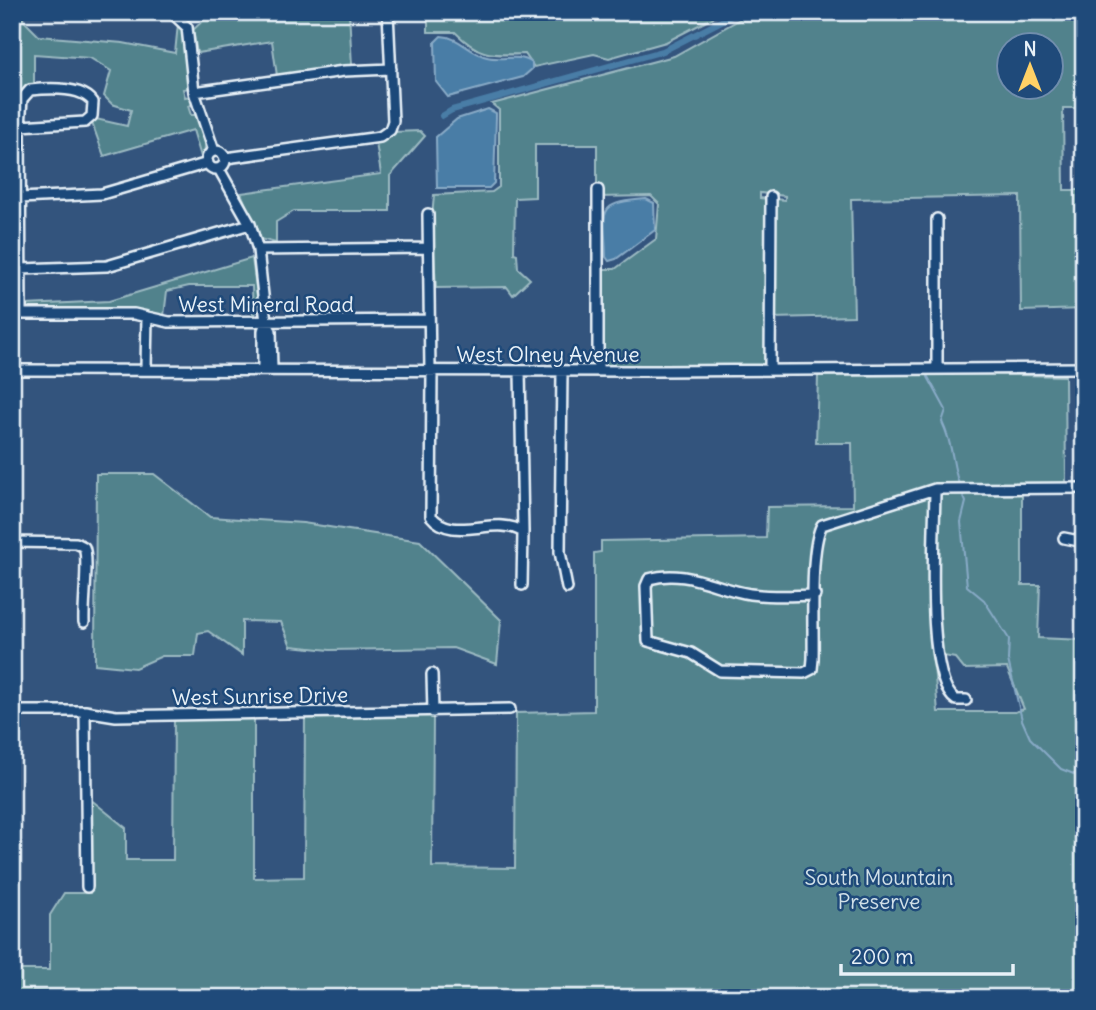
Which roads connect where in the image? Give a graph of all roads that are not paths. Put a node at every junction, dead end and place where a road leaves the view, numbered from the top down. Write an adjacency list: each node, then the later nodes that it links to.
1 (171, 12): 4 (street)
2 (388, 12): 3 (street)
3 (391, 69): 4 (street); 7 (street)
4 (194, 92): 6 (street)
5 (20, 126): 5 (street); 12 (street)
6 (214, 151): 7 (street); 8 (street)
7 (226, 158): 9 (street)
8 (208, 163): 9 (street); 12 (street)
9 (219, 169): 15 (street)
10 (598, 190): 31 (street)
11 (771, 197): 27 (street)
12 (20, 198): 18 (street)
13 (428, 214): 16 (street)
14 (937, 219): 22 (street)
15 (250, 224): 17 (street); 18 (street)
16 (428, 248): 17 (street); 20 (street)
17 (258, 250): 21 (street)
18 (21, 269): 19 (street, West Mineral Road)
19 (147, 317): 21 (street, West Mineral Road); 23 (street)
20 (429, 320): 21 (street, West Mineral Road); 28 (street)
21 (267, 322): 25 (street)
22 (937, 367): 24 (street, West Olney Avenue); 27 (street, West Olney Avenue)
23 (146, 368): 25 (street, West Olney Avenue); 26 (street, West Olney Avenue)
24 (1084, 368)
25 (267, 369): 28 (street, West Olney Avenue)
26 (12, 370)
27 (770, 370): 31 (street, West Olney Avenue)
28 (431, 371): 29 (street, West Olney Avenue); 34 (street)
29 (520, 371): 30 (street, West Olney Avenue); 34 (street)
30 (562, 371): 31 (street, West Olney Avenue); 39 (street)
31 (598, 371)
32 (1084, 488): 33 (street)
33 (935, 489): 40 (street); 43 (street)
34 (523, 532): 38 (street)
35 (1064, 538): 37 (street)
36 (12, 542): 41 (street)
37 (1084, 542)
38 (522, 585)
39 (567, 588)
40 (815, 595): 40 (street)
41 (83, 622)
42 (432, 674): 47 (street)
43 (965, 700)
44 (510, 709): 47 (street, West Sunrise Drive)
45 (12, 711): 46 (street, West Sunrise Drive)
46 (85, 711): 47 (street, West Sunrise Drive); 48 (street)
47 (433, 712)
48 (87, 887)

